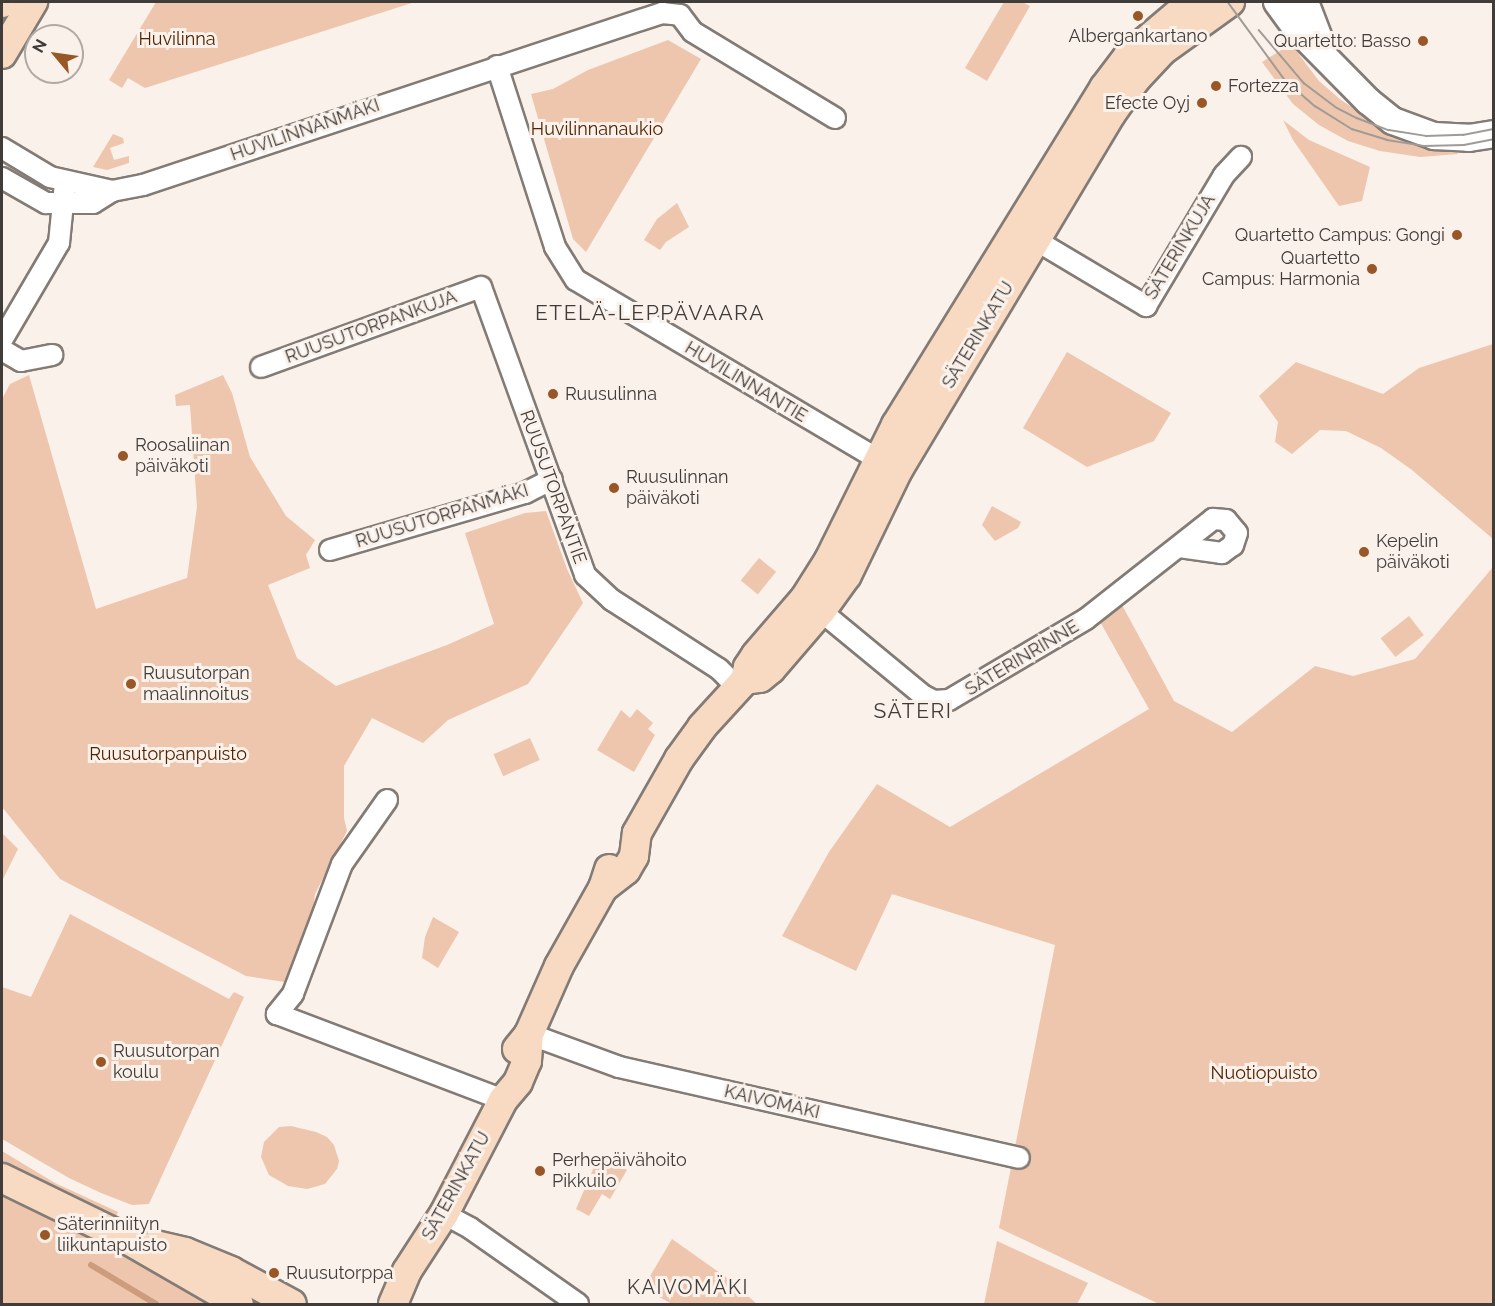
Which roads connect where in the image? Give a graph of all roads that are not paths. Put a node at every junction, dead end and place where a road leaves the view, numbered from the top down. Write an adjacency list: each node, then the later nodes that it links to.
1 (33, 2): 6 (main road)
2 (1192, 2): 17 (main road, SÄTERINKATU)
3 (1230, 2): 17 (main road, SÄTERINKATU)
4 (1277, 2): 7 (street)
5 (1305, 2): 7 (street)
6 (2, 54)
7 (1327, 58): 10 (street)
8 (497, 66): 9 (street); 15 (street, HUVILINNANMÄKI); 23 (street, HUVILINNANTIE)
9 (835, 118)
10 (1494, 134)
11 (2, 148): 14 (street, HUVILINNANMÄKI)
12 (1241, 158): 17 (street, SÄTERINKUJA)
13 (2, 178): 16 (street, HUVILINNANMÄKI)
14 (65, 183): 15 (street, HUVILINNANMÄKI); 16 (street)
15 (112, 191): 16 (street, HUVILINNANMÄKI)
16 (63, 205): 19 (street)
17 (1026, 234): 23 (main road, SÄTERINKATU)
18 (481, 286): 22 (street, RUUSUTORPANKUJA); 24 (street, RUUSUTORPANTIE)
19 (2, 340)
20 (2, 350): 21 (street)
21 (52, 355)
22 (261, 367)
23 (888, 465): 27 (main road, SÄTERINKATU)
24 (552, 478): 26 (street, RUUSUTORPANMÄKI); 28 (street, RUUSUTORPANTIE)
25 (1179, 547): 27 (street, SÄTERINRINNE)
26 (330, 550)
27 (813, 604): 28 (main road, SÄTERINKATU)
28 (741, 684): 30 (main road, SÄTERINKATU)
29 (387, 800): 31 (street)
30 (530, 1034): 31 (main road, SÄTERINKATU); 32 (street, KAIVOMÄKI)
31 (503, 1100): 34 (main road, SÄTERINKATU)
32 (1019, 1158)
33 (2, 1178): 35 (main road)
34 (444, 1214): 36 (main road, SÄTERINKATU); 41 (street)
35 (121, 1236): 37 (main road); 38 (main road)
36 (407, 1271): 39 (main road, SÄTERINKATU); 40 (main road, SÄTERINKATU)
37 (239, 1305)
38 (292, 1305)
39 (372, 1305)
40 (393, 1305)
41 (578, 1305)

